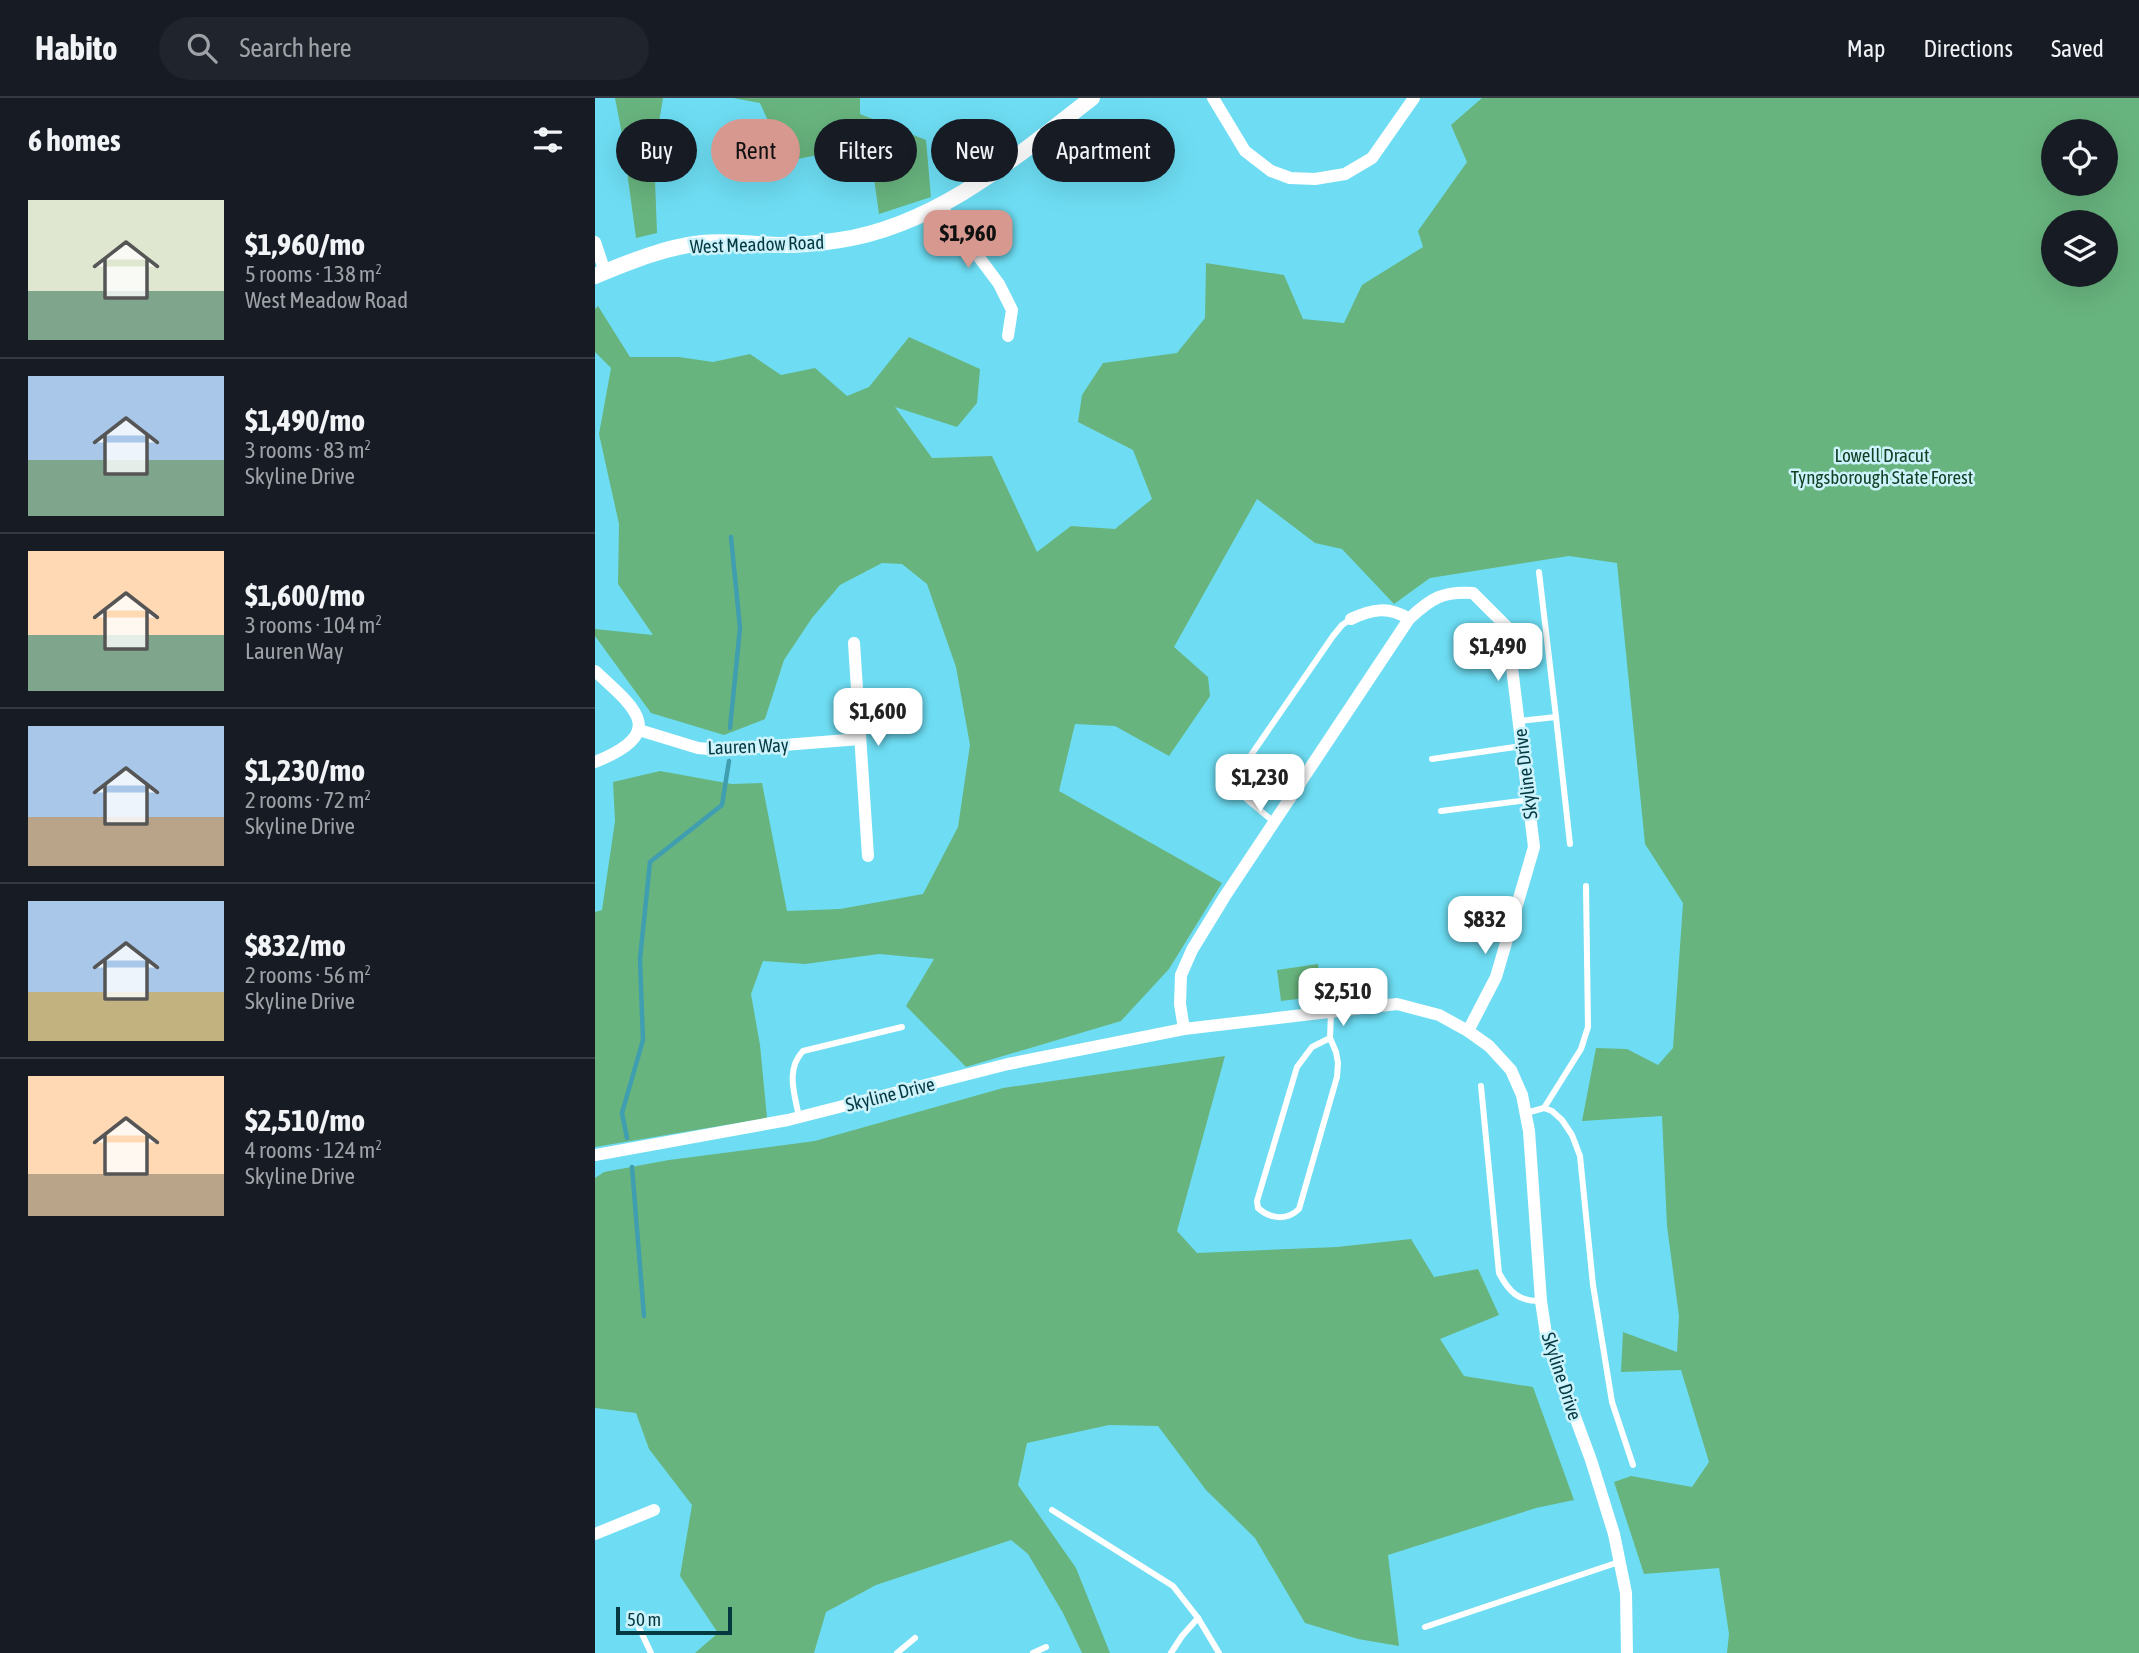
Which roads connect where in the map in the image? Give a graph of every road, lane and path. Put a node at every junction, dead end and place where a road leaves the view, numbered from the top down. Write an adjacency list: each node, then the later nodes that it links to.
1 (1093, 98): 4 (street, West Meadow Road)
2 (1213, 98): 3 (street)
3 (1414, 98)
4 (940, 205): 6 (street, West Meadow Road); 7 (street)
5 (595, 242): 6 (street)
6 (600, 274)
7 (1008, 336)
8 (1539, 572): 13 (lane)
9 (1351, 619): 10 (street); 22 (lane)
10 (1409, 619): 14 (street, Skyline Drive); 22 (street, Skyline Drive)
11 (854, 643): 16 (street)
12 (595, 671): 15 (street)
13 (1556, 717): 14 (lane); 23 (lane)
14 (1519, 721): 17 (street, Skyline Drive)
15 (639, 730): 16 (street, Lauren Way); 19 (street)
16 (860, 739): 24 (street)
17 (1522, 746): 18 (lane); 20 (street, Skyline Drive)
18 (1432, 759)
19 (595, 762)
20 (1528, 800): 21 (lane); 29 (street, Skyline Drive)
21 (1441, 811)
22 (1275, 822): 28 (street, Skyline Drive)
23 (1570, 844)
24 (868, 856)
25 (1586, 886): 32 (lane)
26 (1331, 1013): 28 (street, Skyline Drive); 29 (street, Skyline Drive); 30 (lane)
27 (902, 1027): 34 (lane)
28 (1184, 1029): 34 (street, Skyline Drive)
29 (1468, 1031): 33 (street, Skyline Drive)
30 (1330, 1038): 30 (lane)
31 (1481, 1086): 36 (lane)
32 (1543, 1108): 33 (lane); 37 (lane)
33 (1526, 1113): 36 (street, Skyline Drive)
34 (799, 1117): 35 (street, Skyline Drive)
35 (595, 1155)
36 (1541, 1301): 41 (street, Skyline Drive)
37 (1633, 1465)
38 (654, 1510): 40 (street)
39 (1052, 1510): 43 (lane)
40 (595, 1534)
41 (1619, 1562): 44 (lane); 52 (street, Skyline Drive)
42 (633, 1617): 47 (lane)
43 (1198, 1618): 50 (lane); 51 (lane)
44 (1425, 1627)
45 (915, 1638): 48 (lane)
46 (1046, 1647): 49 (lane)
47 (651, 1653)
48 (897, 1653)
49 (1033, 1653)
50 (1171, 1653)
51 (1219, 1653)
52 (1627, 1653)

